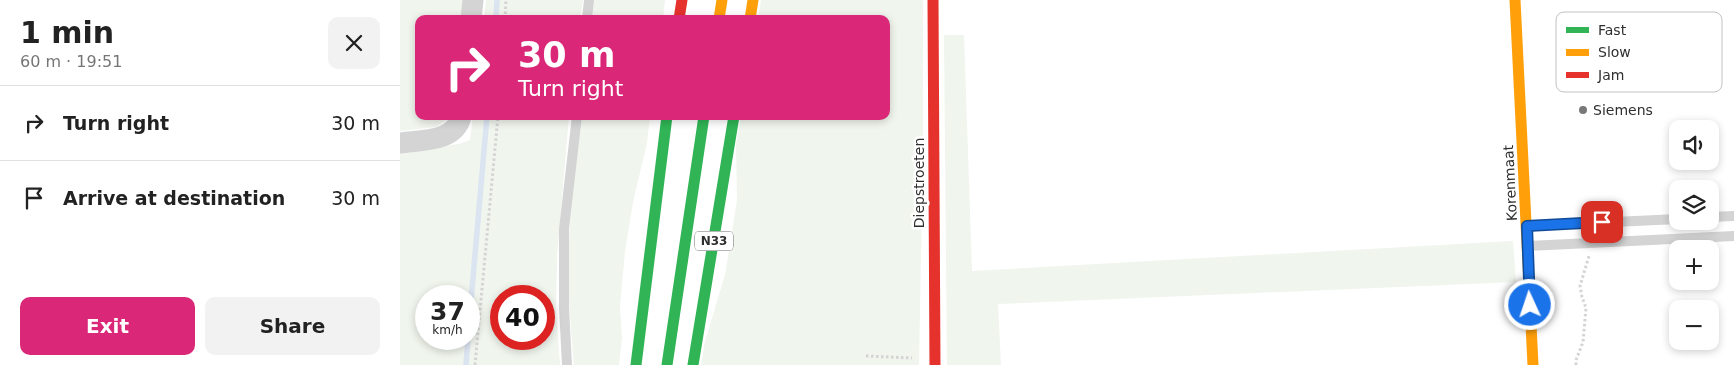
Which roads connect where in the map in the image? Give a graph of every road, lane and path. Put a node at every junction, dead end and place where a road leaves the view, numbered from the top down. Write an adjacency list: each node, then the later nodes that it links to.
1 (473, 0): 9 (street)
2 (506, 0): 10 (path)
3 (589, 0): 11 (lane)
4 (682, 0): 12 (main road)
5 (722, 0): 13 (main road)
6 (753, 0): 14 (main road)
7 (933, 0): 30 (main road, Diepstroeten)
8 (1515, 0): 25 (main road, Korenmaat)
9 (471, 15)
10 (505, 15)
11 (587, 15)
12 (680, 15)
13 (720, 15)
14 (751, 15)
15 (461, 120): 21 (street)
16 (498, 120): 31 (path)
17 (576, 120): 32 (lane)
18 (667, 120): 33 (main road)
19 (703, 120): 34 (main road)
20 (733, 120): 35 (main road, N33)
21 (400, 143)
22 (1734, 216): 23 (lane)
23 (1719, 217)
24 (1669, 218): 25 (lane)
25 (1527, 226): 28 (main road, Korenmaat)
26 (1734, 236): 27 (lane)
27 (1590, 243): 28 (lane); 37 (path)
28 (1527, 246): 36 (main road, Korenmaat)
29 (866, 356): 30 (path)
30 (936, 362)
31 (475, 365)
32 (567, 365)
33 (636, 365)
34 (667, 365)
35 (693, 365)
36 (1532, 365)
37 (1576, 365)

